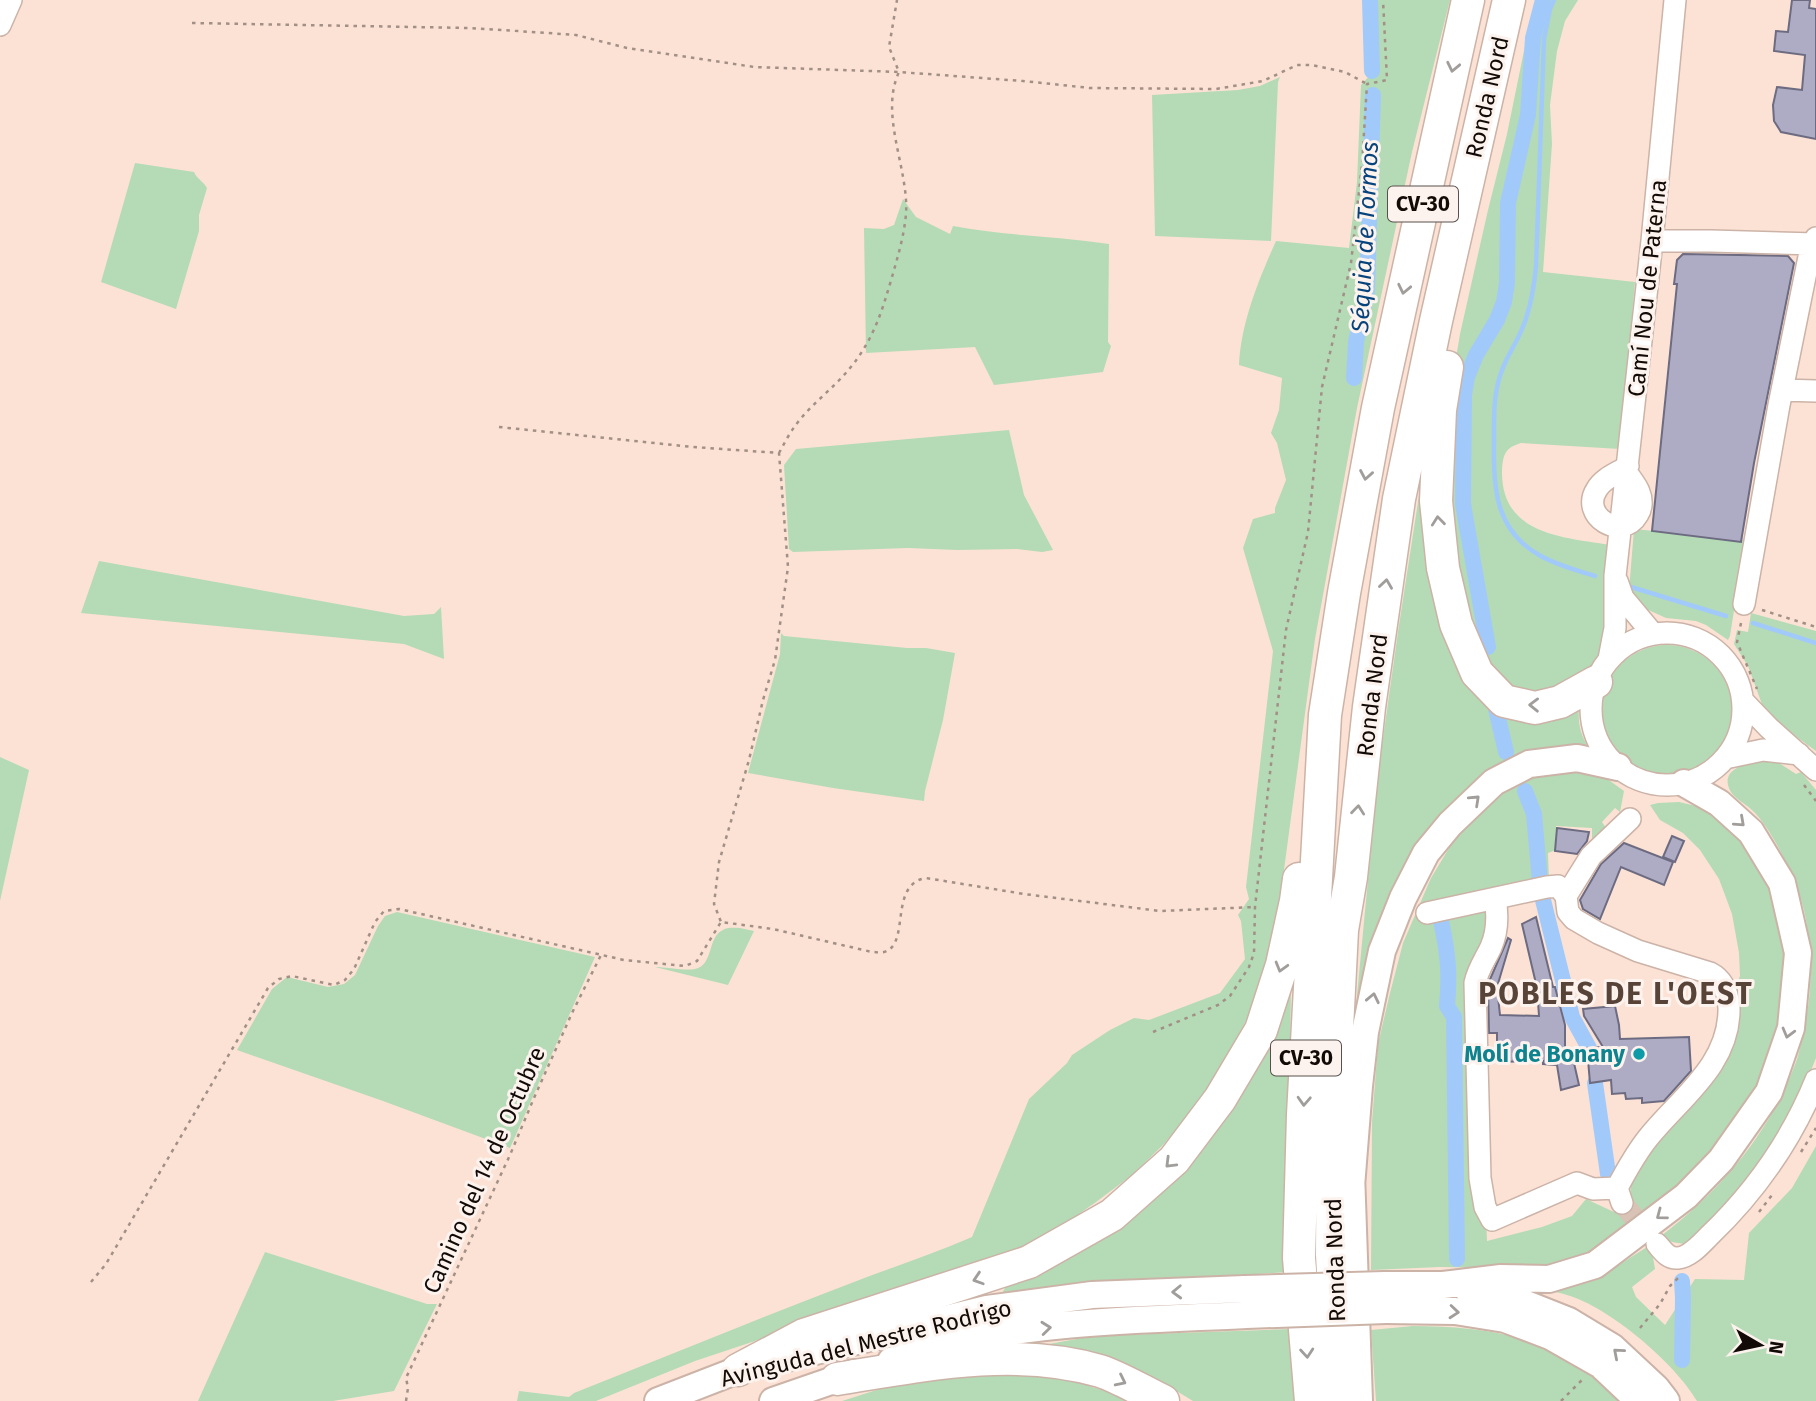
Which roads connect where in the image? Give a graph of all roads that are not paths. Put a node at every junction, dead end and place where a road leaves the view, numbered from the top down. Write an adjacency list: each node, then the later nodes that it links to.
1 (10, 0): 5 (street)
2 (1468, 0): 18 (highway, Ronda Nord / CV-30, one-way to 18)
3 (1509, 0): 6 (highway, Ronda Nord / CV-30)
4 (1675, 0): 7 (street, Camí Nou de Paterna)
5 (0, 25)
6 (1458, 225): 16 (highway, one-way to 6); 25 (highway, Ronda Nord / CV-30, one-way to 6)
7 (1653, 241): 8 (street); 11 (street, Camí Nou de Paterna)
8 (1815, 242): 9 (street)
9 (1782, 390): 10 (street); 14 (street)
10 (1816, 391)
11 (1628, 470): 12 (street, Camí Nou de Paterna); 12 (street)
12 (1621, 526): 13 (street, Camí Nou de Paterna)
13 (1615, 576): 15 (street); 16 (street, Camí Nou de Paterna)
14 (1744, 604)
15 (1653, 634): 16 (street); 17 (street)
16 (1603, 671): 21 (street)
17 (1742, 701): 19 (street); 20 (street)
18 (1325, 715): 34 (highway, one-way to 34); 39 (highway, Ronda Nord / CV-30, one-way to 39)
19 (1799, 754): 20 (street); 22 (street)
20 (1725, 758): 23 (street)
21 (1618, 767): 23 (street); 30 (main road, one-way to 21)
22 (1816, 770)
23 (1684, 783): 32 (main road, one-way to 32)
24 (1630, 819): 26 (street)
25 (1351, 877): 30 (main road); 40 (highway, Ronda Nord / CV-30)
26 (1566, 896): 27 (street); 27 (street)
27 (1495, 898): 28 (street)
28 (1427, 913)
29 (1816, 1080): 31 (street)
30 (1351, 1187): 41 (main road)
31 (1657, 1244)
32 (1443, 1285): 33 (main road); 43 (main road, one-way to 32)
33 (1386, 1298): 34 (main road, Avinguda del Mestre Rodrigo, one-way to 34, bridge); 35 (main road, Avinguda del Mestre Rodrigo, one-way to 33, bridge); 42 (main road, one-way to 42)
34 (738, 1370): 36 (main road, Avinguda del Mestre Rodrigo)
35 (837, 1379): 37 (main road, Avinguda del Mestre Rodrigo); 38 (highway, one-way to 38)
36 (657, 1401)
37 (773, 1401)
38 (1163, 1401)
39 (1311, 1401)
40 (1341, 1401)
41 (1359, 1401)
42 (1639, 1401)
43 (1666, 1401)

